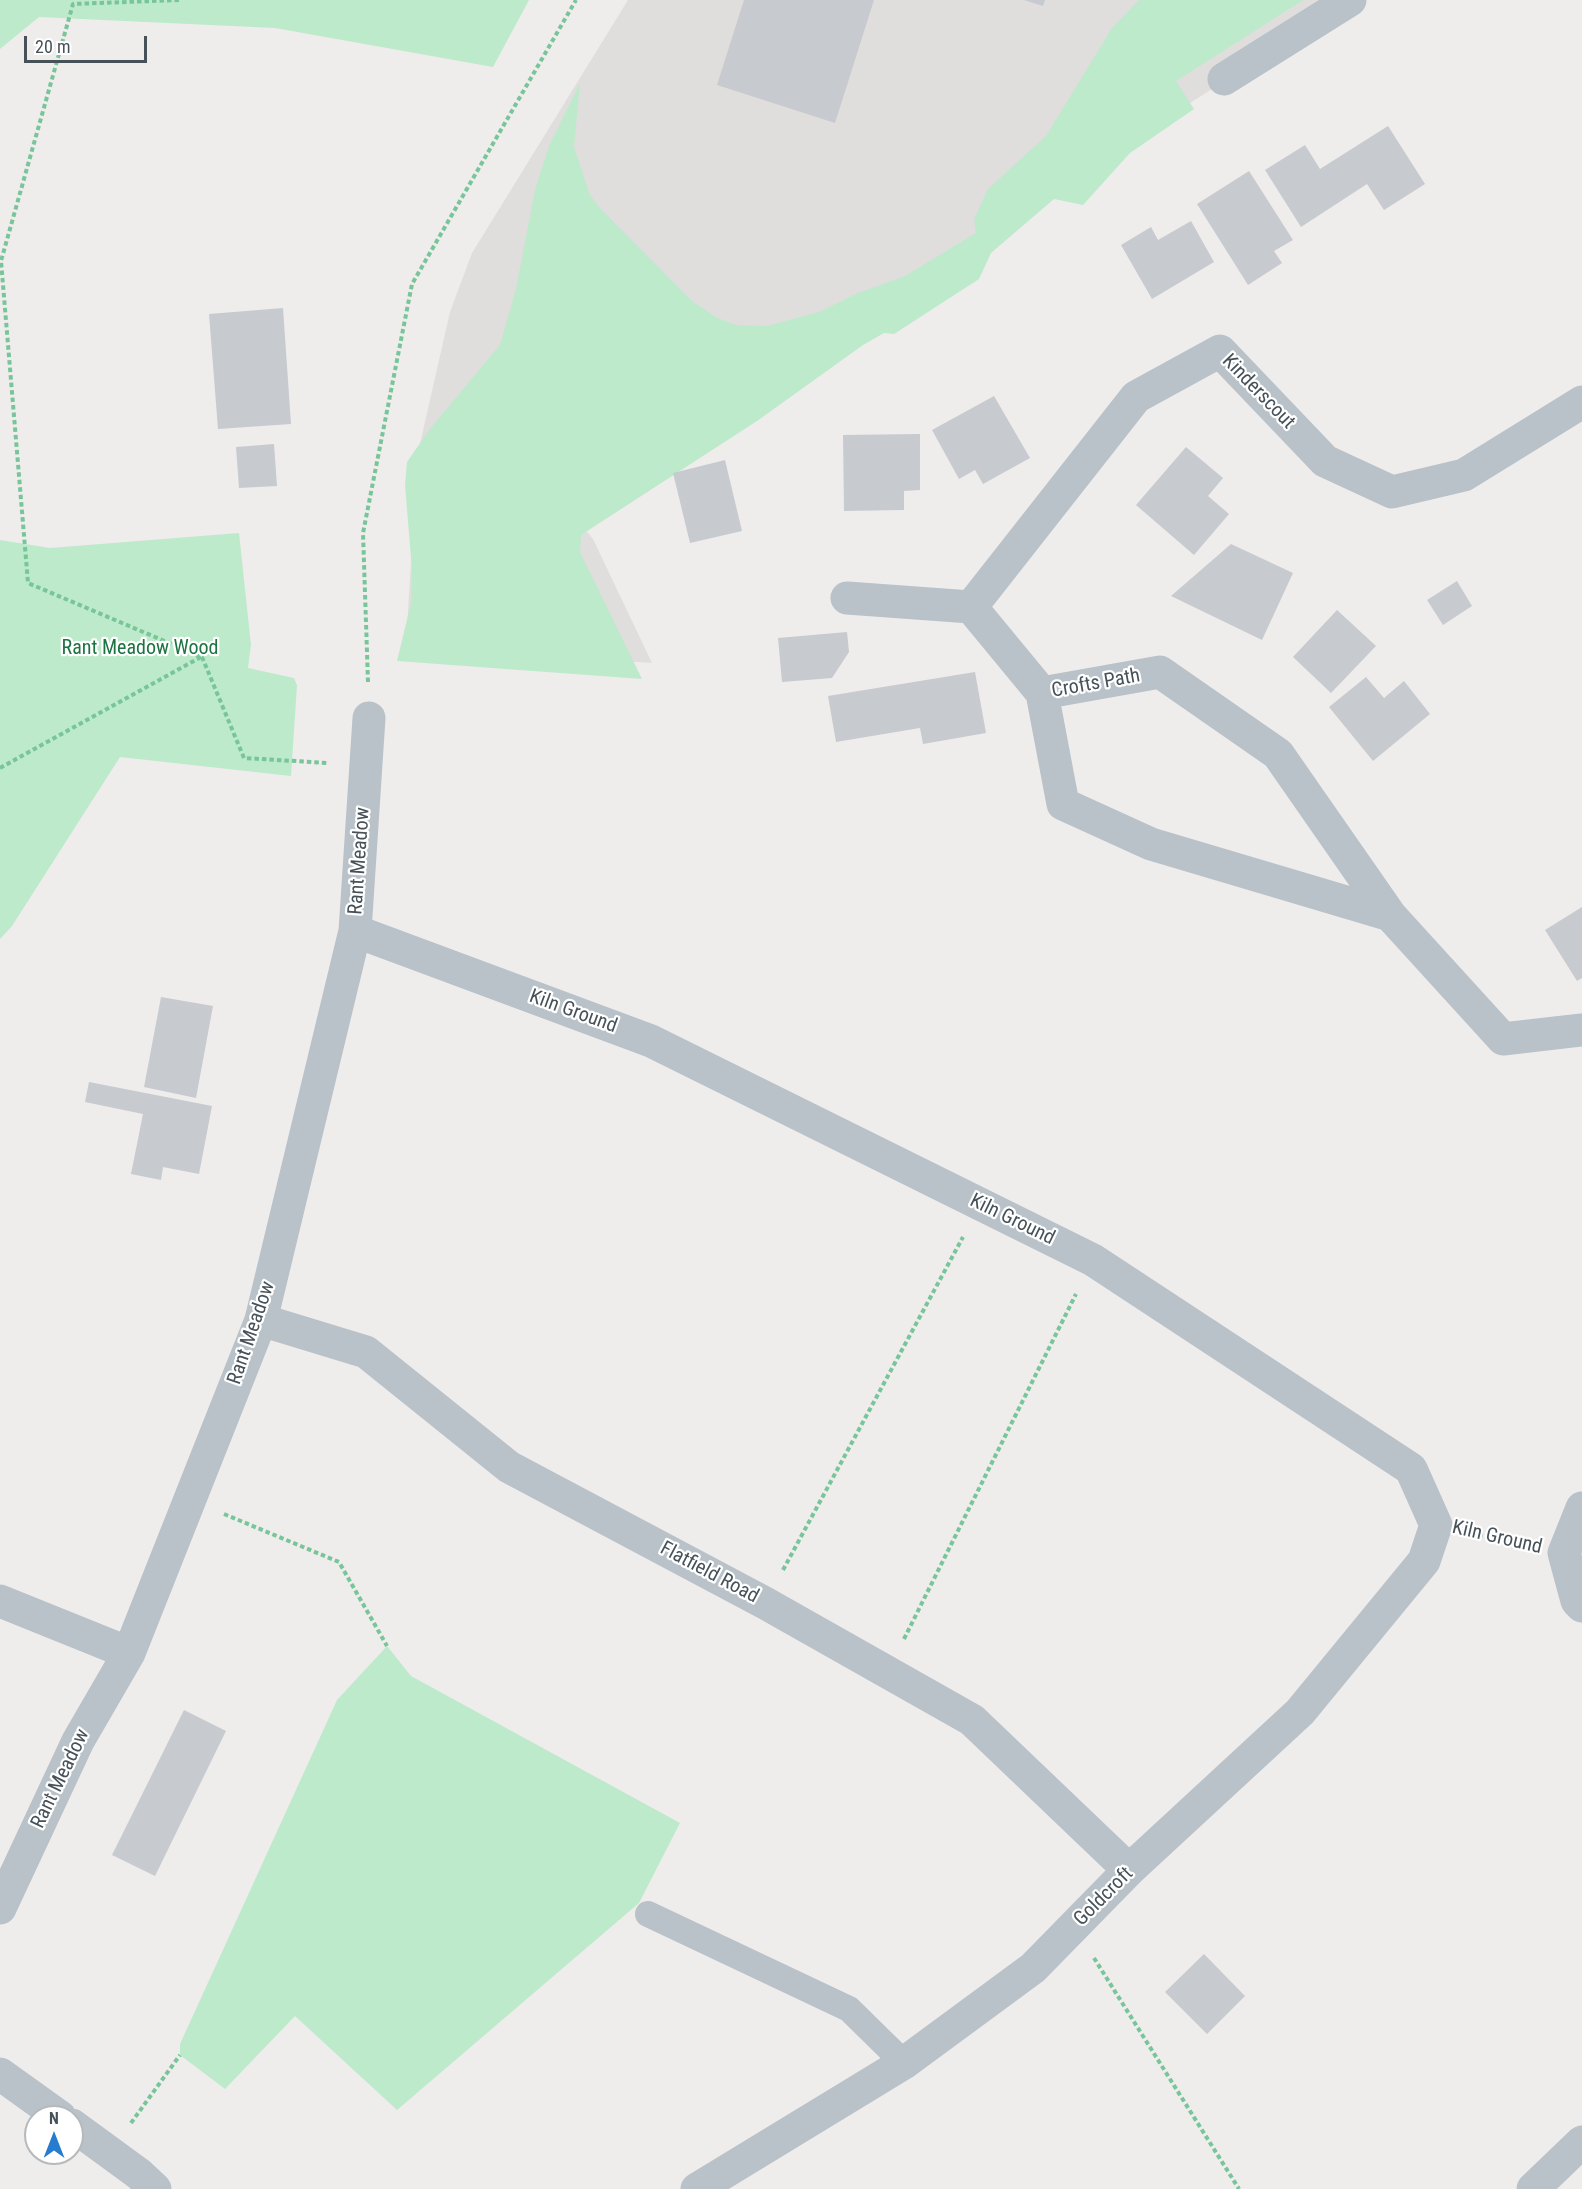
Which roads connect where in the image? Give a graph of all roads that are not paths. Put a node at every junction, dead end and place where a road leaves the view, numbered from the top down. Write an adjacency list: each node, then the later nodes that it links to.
1 (1350, 0): 2 (street)
2 (1224, 79)
3 (1582, 402): 5 (street, Kinderscout)
4 (847, 598): 5 (street)
5 (970, 607): 6 (street)
6 (1042, 693): 8 (street, Crofts Path); 8 (street, Crofts Path)
7 (369, 718): 9 (street, Rant Meadow)
8 (1390, 915): 10 (street, Crofts Path)
9 (355, 931): 11 (street, Rant Meadow); 13 (street, Kiln Ground)
10 (1582, 1030)
11 (261, 1320): 16 (street, Rant Meadow); 17 (street, Flatfield Road)
12 (1582, 1508): 15 (street, Kiln Ground)
13 (1436, 1525): 17 (street, Goldcroft)
14 (0, 1601): 16 (street)
15 (1582, 1606)
16 (129, 1653): 18 (street, Rant Meadow)
17 (1130, 1870): 20 (street, Goldcroft)
18 (0, 1908)
19 (648, 1914): 20 (lane)
20 (904, 2063): 26 (street, Goldcroft)
21 (0, 2074): 22 (street)
22 (43, 2105)
23 (84, 2134): 25 (street)
24 (1582, 2142): 27 (street)
25 (155, 2189)
26 (697, 2189)
27 (1533, 2189)

